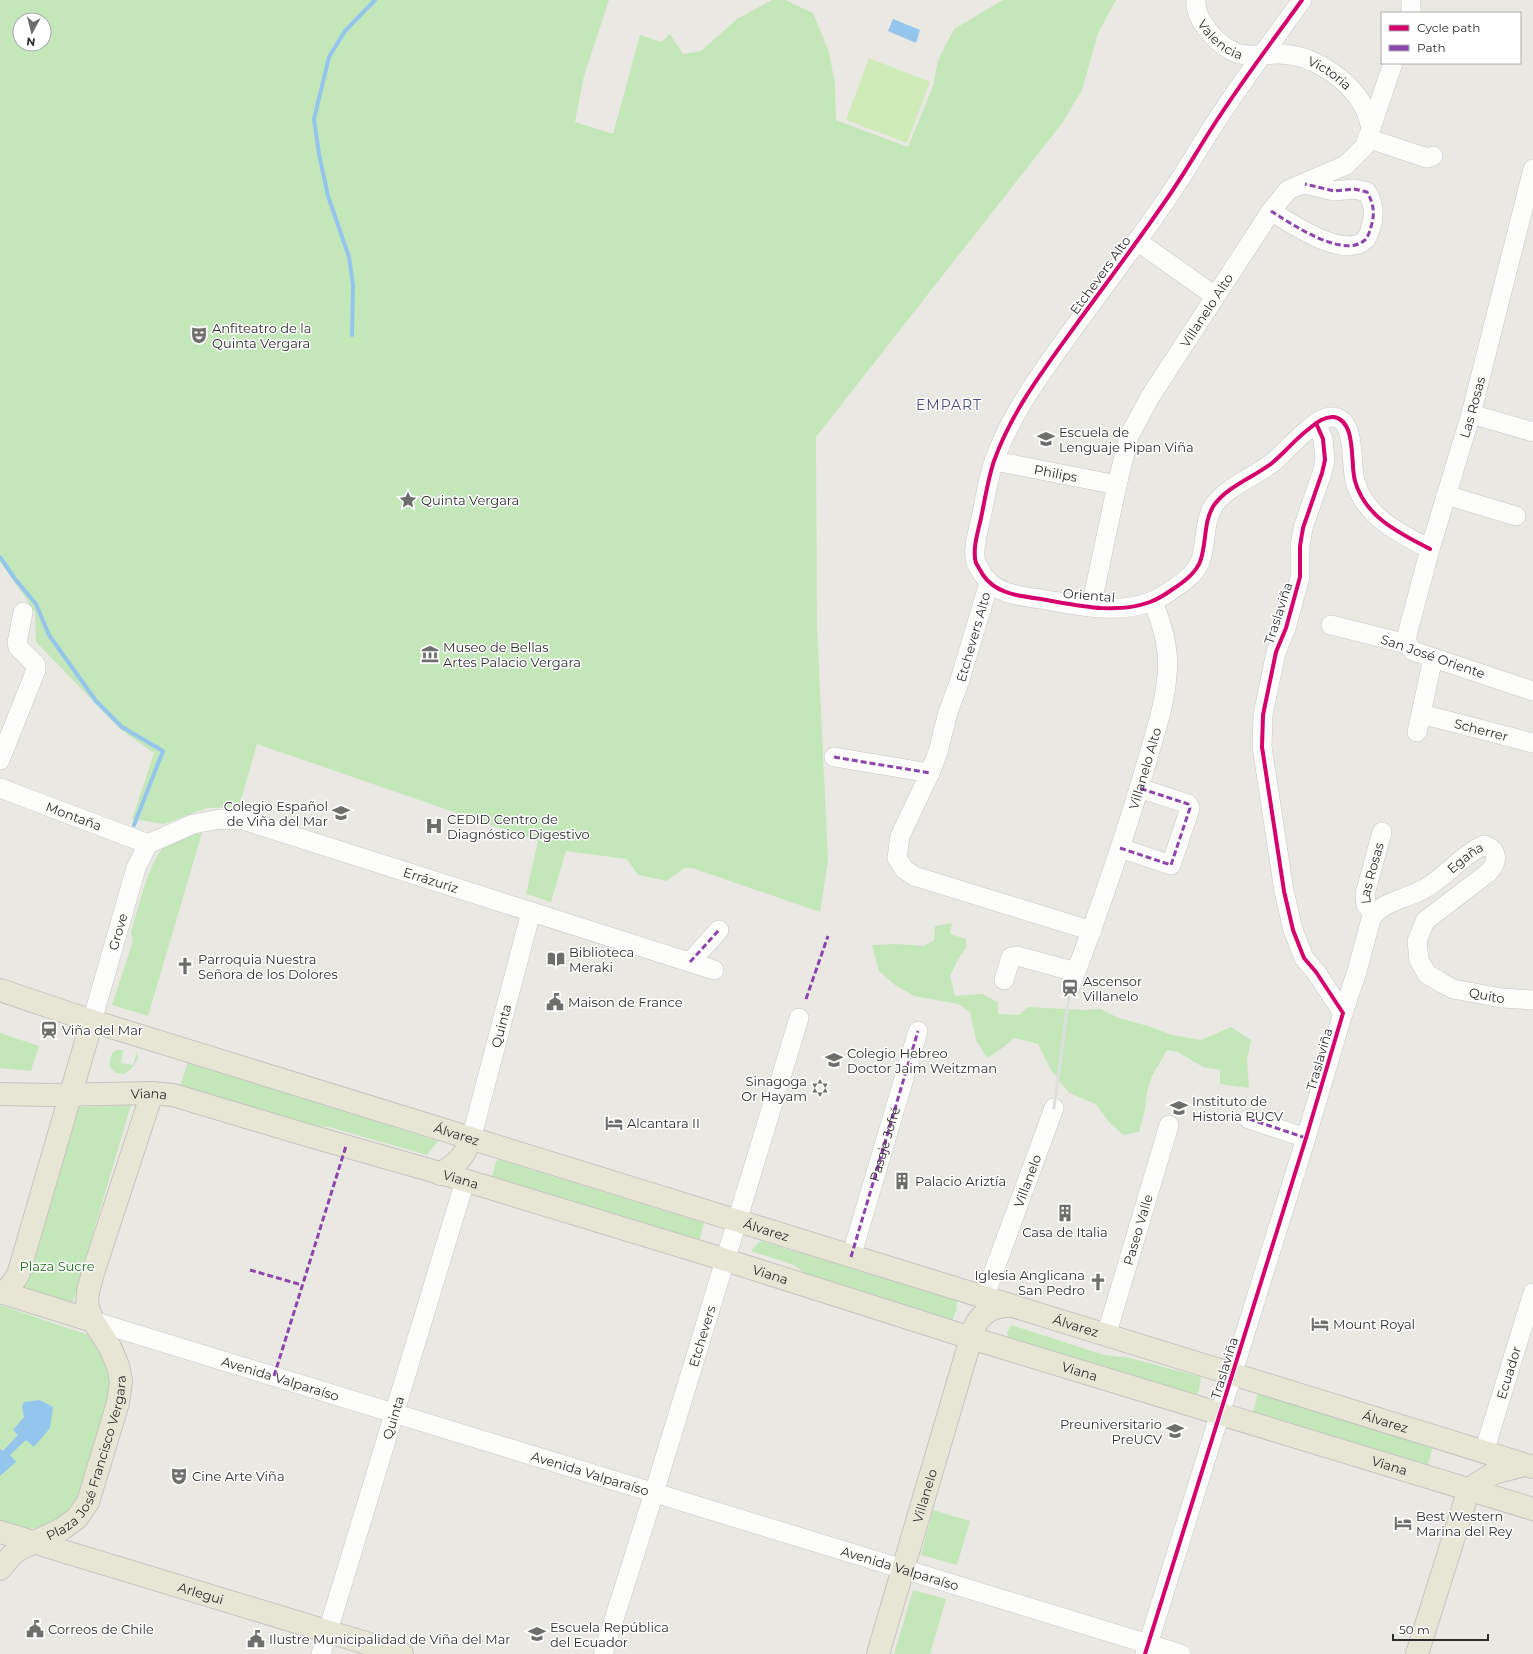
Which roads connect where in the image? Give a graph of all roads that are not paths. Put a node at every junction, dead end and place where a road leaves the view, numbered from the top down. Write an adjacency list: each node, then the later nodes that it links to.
1 (1196, 0): 5 (street, Valencia)
2 (1302, 0): 5 (street, Etchevers Alto)
3 (1411, 0): 4 (street)
4 (1410, 12)
5 (1263, 54): 7 (street, Victoria); 13 (street, Etchevers Alto)
6 (1393, 64): 7 (street, Villanelo Alto)
7 (1369, 133): 8 (street); 10 (street, Villanelo Alto)
8 (1433, 156)
9 (1533, 169): 11 (street, Las Rosas)
10 (1305, 184): 12 (street, Villanelo Alto); 12 (street)
11 (1530, 192): 15 (street, Las Rosas)
12 (1271, 211): 14 (street, Villanelo Alto)
13 (1137, 241): 14 (street); 18 (street, Etchevers Alto)
14 (1215, 296): 19 (street, Villanelo Alto)
15 (1471, 414): 17 (street); 20 (street, Las Rosas)
16 (1316, 423): 22 (street); 24 (street, Oriental); 52 (street, Traslaviña)
17 (1533, 432)
18 (995, 461): 19 (street, Philips); 23 (street, Etchevers Alto)
19 (1116, 485): 25 (street, Villanelo Alto)
20 (1446, 495): 21 (street); 22 (street, Las Rosas)
21 (1516, 516)
22 (1430, 549): 28 (street, Las Rosas)
23 (989, 583): 25 (street, Oriental); 36 (street, Etchevers Alto)
24 (1153, 601): 25 (street, Oriental); 38 (street, Villanelo Alto)
25 (1090, 607)
26 (23, 612): 35 (street)
27 (1331, 625): 28 (street, San José Oriente)
28 (1407, 644): 29 (street, San José Oriente)
29 (1433, 658): 30 (street, San José Oriente); 32 (street)
30 (1533, 691)
31 (1429, 716): 33 (street, Scherrer)
32 (1417, 732)
33 (1533, 743)
34 (834, 757): 36 (street)
35 (0, 760)
36 (930, 773): 45 (street, Etchevers Alto)
37 (0, 788): 40 (street, Montaña)
38 (1139, 788): 41 (street, Villanelo Alto); 41 (street)
39 (1382, 832): 43 (street, Las Rosas)
40 (148, 844): 42 (street, Errázuriz); 54 (street, Grove)
41 (1120, 848): 45 (street, Villanelo Alto)
42 (531, 912): 46 (street, Errázuriz); 63 (street, Quinta)
43 (1374, 913): 49 (street, Egaña); 52 (street)
44 (719, 930): 46 (street)
45 (1092, 931): 48 (street, Villanelo Alto)
46 (690, 962): 47 (street, Errázuriz)
47 (714, 970)
48 (1004, 980)
49 (1442, 984): 51 (street, Quito)
50 (0, 990): 54 (main road, Álvarez)
51 (1533, 1000)
52 (1343, 1013): 62 (street, Traslaviña)
53 (799, 1018): 66 (street, Etchevers)
54 (92, 1021): 58 (main road); 63 (main road, Álvarez)
55 (918, 1031): 67 (street, Pasaje Jofré)
56 (152, 1092): 58 (main road, Viana); 64 (main road, Viana); 73 (main road)
57 (0, 1094): 58 (main road, Viana)
58 (69, 1094): 69 (main road)
59 (1054, 1108): 71 (street, Villanelo)
60 (1250, 1119): 62 (street)
61 (1169, 1125): 74 (street, Paseo Valle)
62 (1306, 1138): 76 (street, Traslaviña)
63 (471, 1139): 64 (main road); 66 (main road, Álvarez)
64 (440, 1174): 65 (main road, Viana)
65 (465, 1181): 68 (main road, Viana); 77 (street, Quinta)
66 (737, 1222): 67 (main road, Álvarez); 68 (street, Etchevers)
67 (851, 1256): 71 (main road, Álvarez)
68 (725, 1260): 75 (main road, Viana); 82 (street, Etchevers)
69 (2, 1292): 73 (main road, Avenida Valparaíso)
70 (1533, 1293): 79 (street, Ecuador)
71 (984, 1298): 72 (main road, Álvarez)
72 (1010, 1306): 74 (main road, Álvarez); 75 (main road, Villanelo)
73 (94, 1321): 77 (street, Avenida Valparaíso); 85 (main road, Plaza José Francisco Vergara)
74 (1106, 1336): 76 (main road, Álvarez)
75 (971, 1338): 78 (main road, Viana); 87 (main road, Villanelo)
76 (1233, 1375): 78 (street, Traslaviña); 79 (main road, Álvarez)
77 (395, 1413): 82 (street, Avenida Valparaíso); 88 (street, Quinta)
78 (1220, 1414): 81 (main road, Viana); 89 (street, Traslaviña)
79 (1484, 1452): 80 (main road, Álvarez)
80 (1529, 1466): 81 (main road)
81 (1469, 1489): 83 (main road, Viana); 95 (main road)
82 (654, 1493): 87 (street, Avenida Valparaíso); 92 (street, Etchevers)
83 (1533, 1509)
84 (0, 1532): 85 (main road, Arlegui)
85 (34, 1542): 86 (main road, Plaza José Francisco Vergara); 88 (main road, Arlegui)
86 (0, 1569)
87 (903, 1569): 89 (street, Avenida Valparaíso); 93 (main road, Villanelo)
88 (329, 1632): 90 (street, Quinta); 91 (main road, Arlegui)
89 (1146, 1649): 94 (street, Avenida Valparaíso)
90 (321, 1654)
91 (402, 1654)
92 (603, 1654)
93 (878, 1654)
94 (1181, 1654)
95 (1417, 1654)

